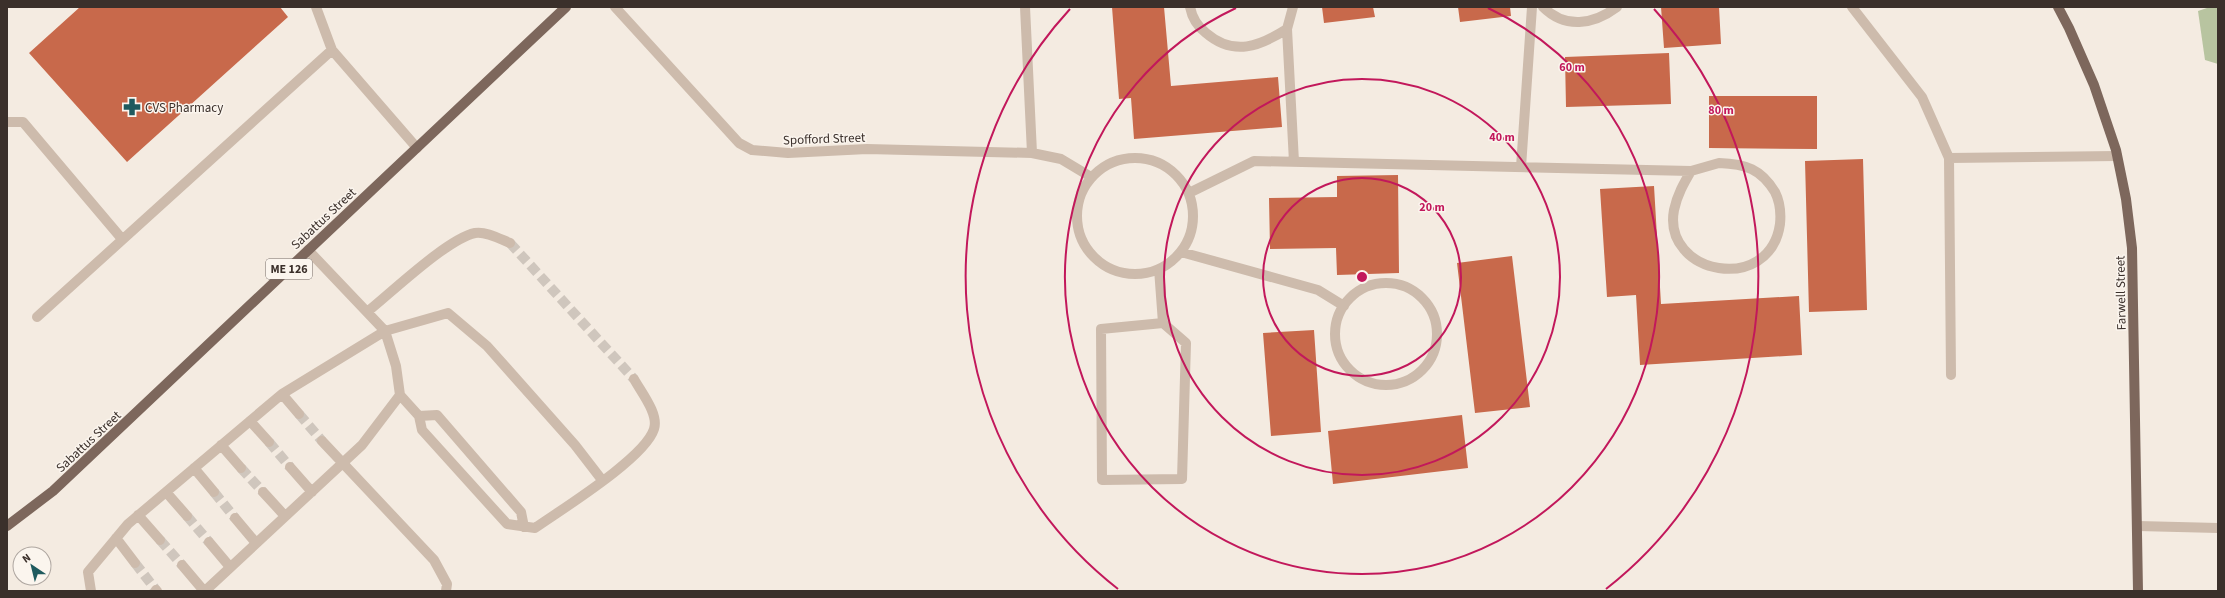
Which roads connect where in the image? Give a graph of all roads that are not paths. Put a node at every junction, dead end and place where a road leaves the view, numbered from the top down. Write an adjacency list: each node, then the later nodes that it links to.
1 (316, 7): 13 (street)
2 (566, 7): 15 (main road, Sabattus Street / ME 126)
3 (615, 7): 16 (street, Spofford Street)
4 (1025, 7): 16 (street)
5 (1190, 7): 12 (street)
6 (1293, 7): 12 (street)
7 (1532, 7): 20 (street)
8 (1543, 7): 9 (street)
9 (1617, 7)
10 (1852, 7): 18 (street)
11 (2058, 7): 17 (main road, Farwell Street)
12 (1287, 29): 19 (street)
13 (332, 50): 15 (street); 24 (street)
14 (7, 122): 24 (street)
15 (417, 148): 26 (main road, Sabattus Street / ME 126)
16 (1032, 153): 22 (street, Spofford Street)
17 (2117, 156): 18 (street); 58 (main road, Farwell Street)
18 (1950, 158): 34 (street)
19 (1294, 162): 20 (street); 23 (street)
20 (1521, 167): 21 (street)
21 (1691, 171): 21 (street)
22 (1091, 177): 23 (street); 28 (street)
23 (1190, 193): 27 (street)
24 (122, 239): 31 (street)
25 (510, 243): 30 (street)
26 (308, 250): 30 (street); 57 (main road, Sabattus Street / ME 126)
27 (1181, 252): 28 (street); 29 (street)
28 (1159, 269): 32 (street)
29 (1344, 306): 29 (street)
30 (367, 312): 33 (street)
31 (37, 316)
32 (1163, 323): 32 (street)
33 (385, 331): 36 (street); 37 (street); 48 (street)
34 (1951, 375)
35 (634, 379): 48 (street)
36 (282, 394): 38 (street); 40 (street)
37 (400, 395): 39 (street); 44 (street)
38 (299, 414)
39 (420, 416): 59 (street); 59 (street)
40 (250, 421): 41 (street); 43 (street)
41 (269, 442)
42 (322, 442): 44 (street)
43 (221, 445): 46 (street); 47 (street)
44 (342, 464): 52 (street); 70 (street)
45 (290, 467): 52 (street)
46 (194, 468): 49 (street); 50 (street)
47 (241, 468)
48 (602, 480): 59 (street)
49 (166, 492): 53 (street); 54 (street)
50 (214, 492)
51 (263, 492): 55 (street)
52 (312, 492): 55 (street)
53 (138, 515): 61 (street); 62 (street)
54 (187, 516)
55 (285, 516): 64 (street)
56 (235, 518): 64 (street)
57 (7, 526)
58 (2138, 526): 60 (street); 71 (main road, Farwell Street)
59 (524, 527)
60 (2218, 528)
61 (116, 538): 65 (street); 68 (street)
62 (160, 540)
63 (209, 542): 67 (street)
64 (256, 543): 67 (street)
65 (135, 563)
66 (182, 565): 69 (street)
67 (230, 567): 69 (street)
68 (91, 591)
69 (204, 591)
70 (446, 591)
71 (2138, 591)

